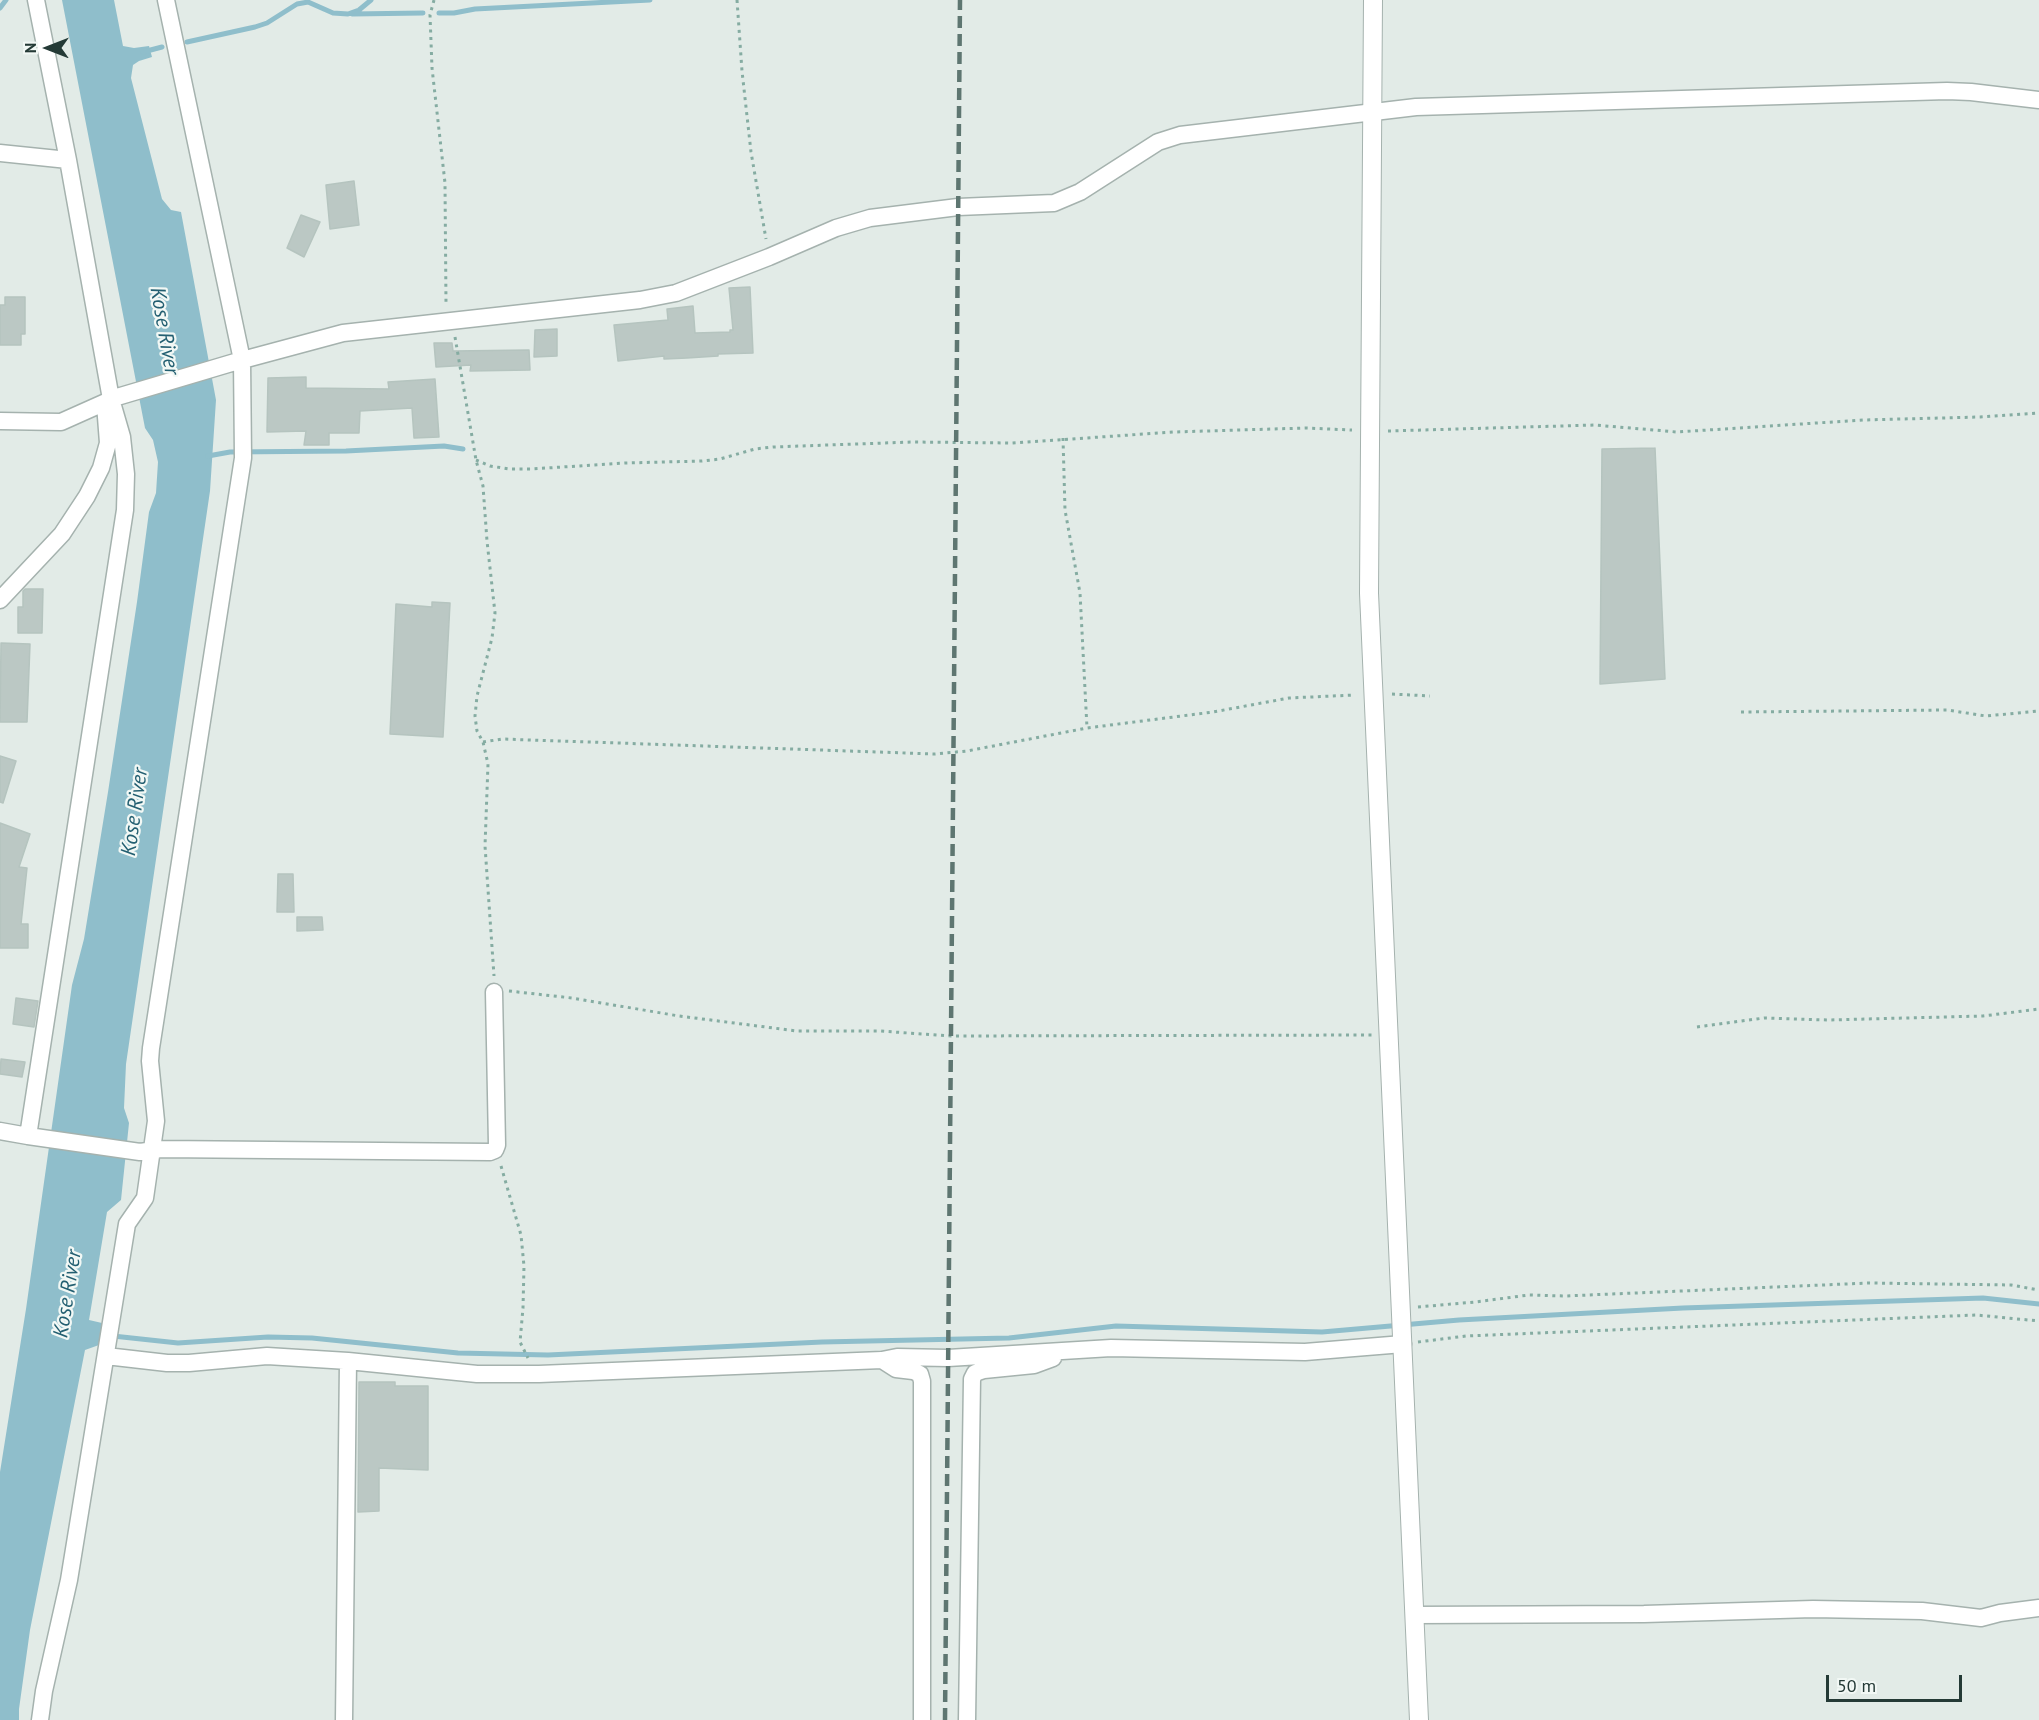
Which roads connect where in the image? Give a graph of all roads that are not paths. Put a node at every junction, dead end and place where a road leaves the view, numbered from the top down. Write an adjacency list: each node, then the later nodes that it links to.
1 (36, 0): 7 (street)
2 (166, 0): 8 (street)
3 (1373, 0): 5 (street)
4 (2039, 100): 5 (street)
5 (1373, 112): 8 (street); 16 (street)
6 (0, 153): 7 (street)
7 (68, 160): 9 (street)
8 (239, 361): 9 (street); 15 (street)
9 (111, 400): 10 (street); 11 (street); 14 (street)
10 (0, 421)
11 (0, 600)
12 (494, 992): 15 (street)
13 (0, 1131): 14 (street)
14 (33, 1137): 15 (street)
15 (146, 1151): 18 (street)
16 (1403, 1342): 17 (street); 22 (street)
17 (1074, 1351): 19 (street); 26 (street)
18 (107, 1352): 20 (street); 23 (street)
19 (882, 1360): 20 (street); 25 (street)
20 (348, 1361): 24 (street)
21 (2039, 1608): 22 (street)
22 (1415, 1615): 27 (street)
23 (40, 1720)
24 (344, 1720)
25 (922, 1720)
26 (967, 1720)
27 (1419, 1720)

